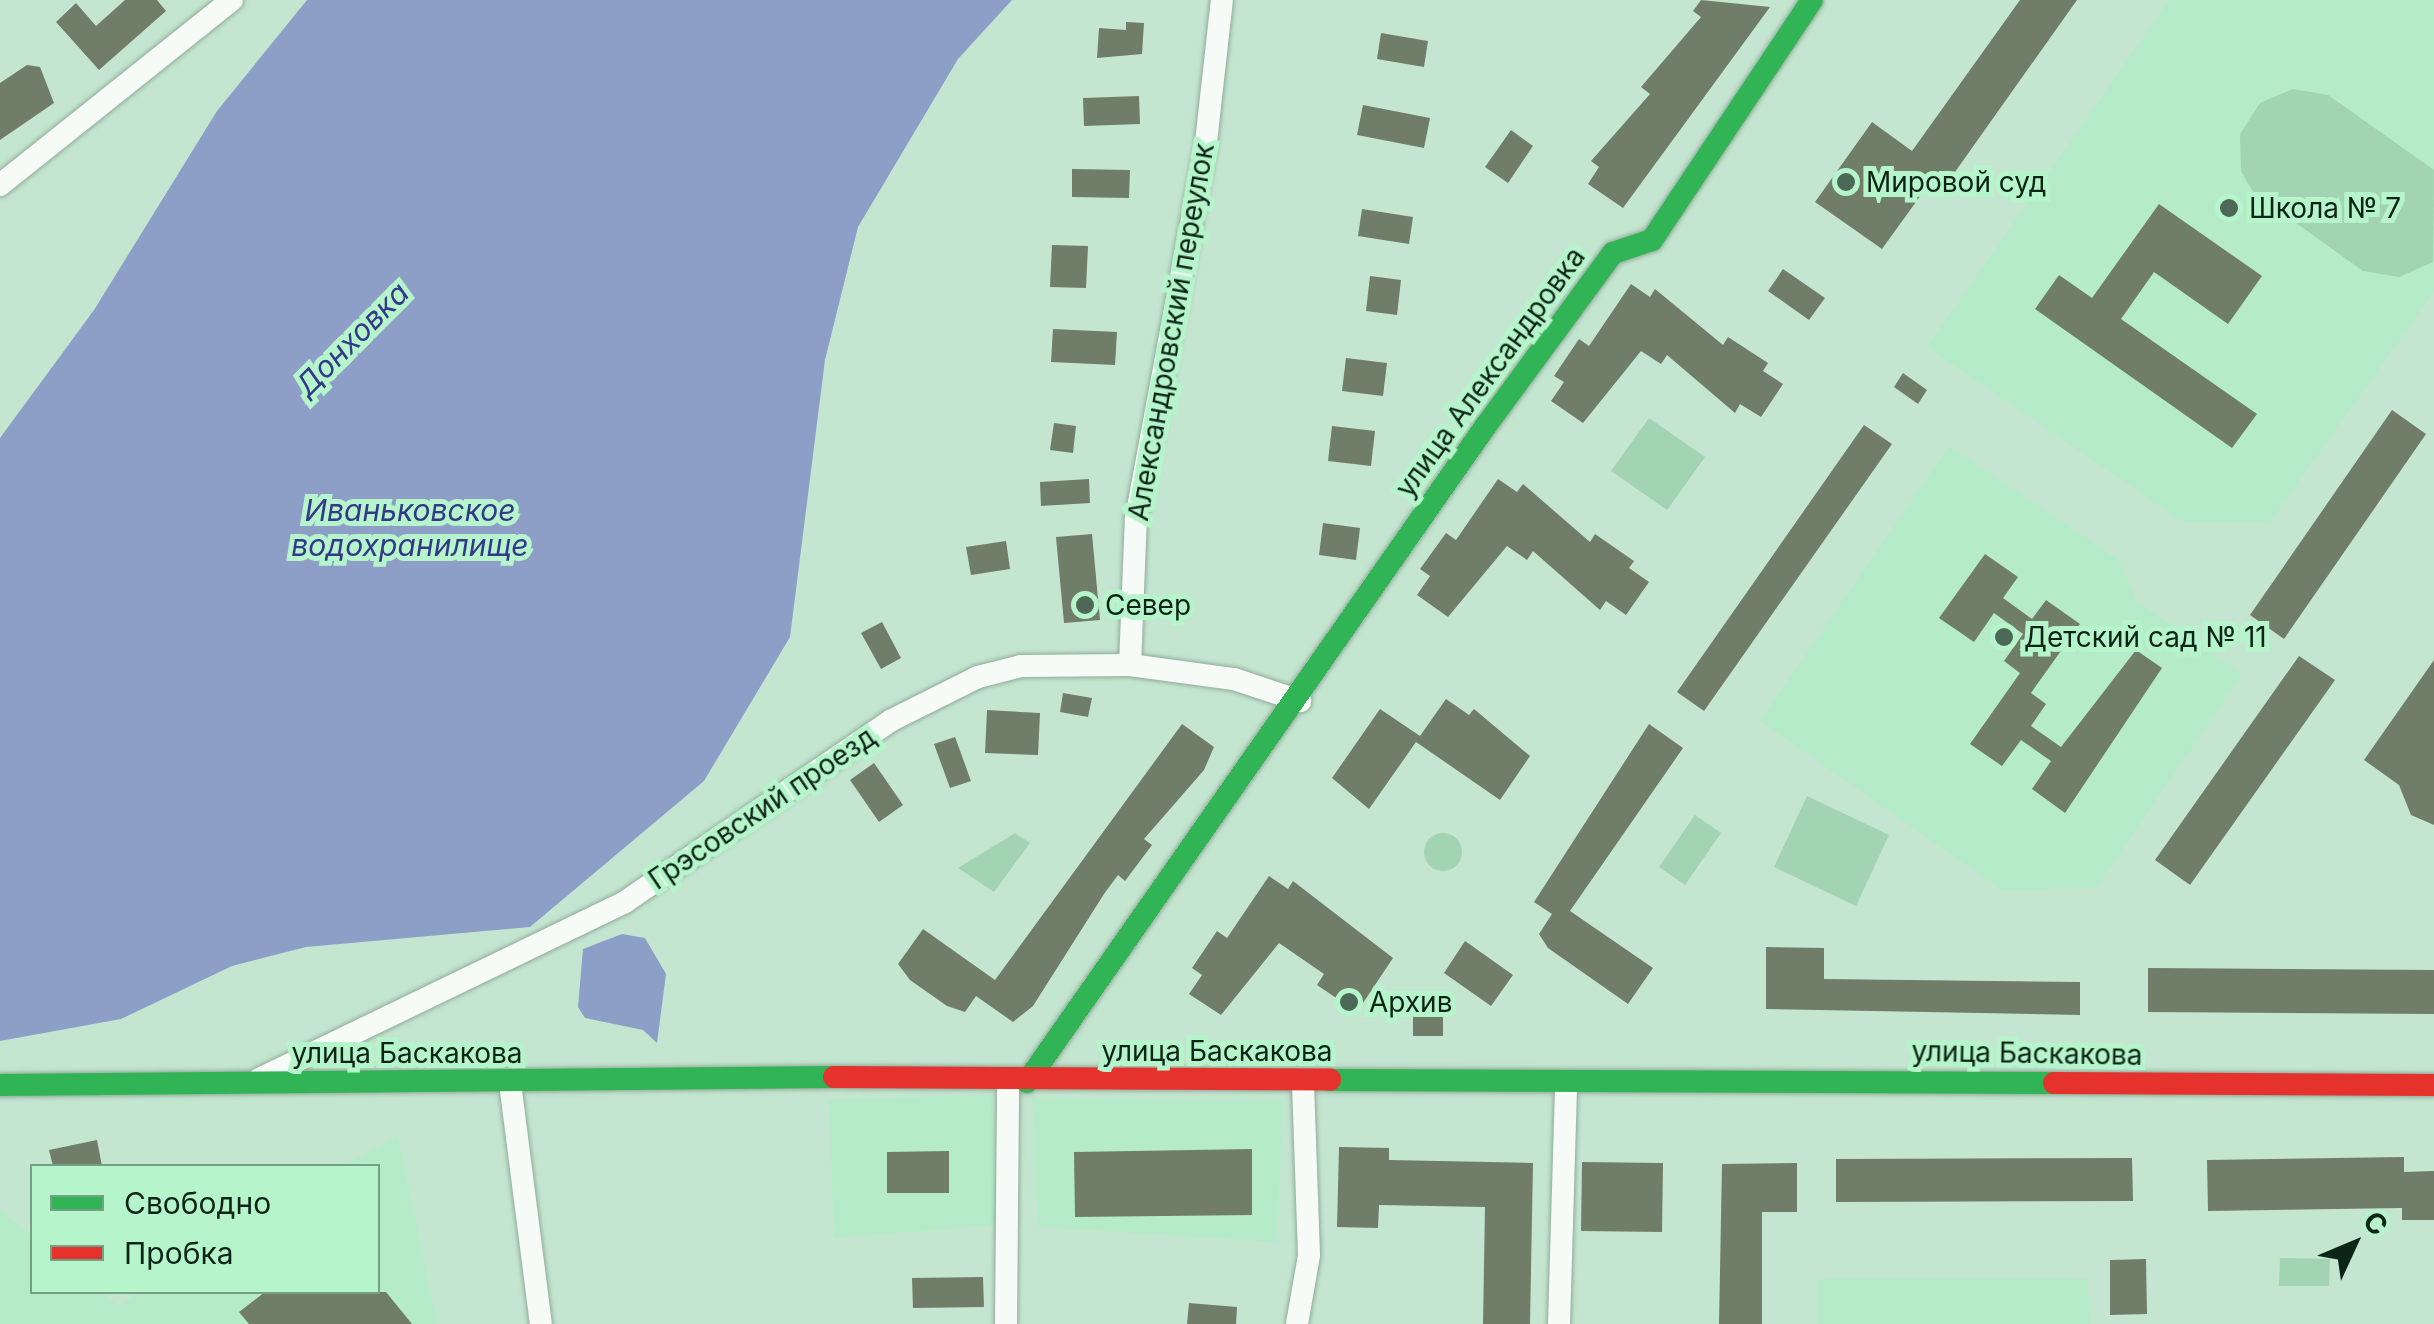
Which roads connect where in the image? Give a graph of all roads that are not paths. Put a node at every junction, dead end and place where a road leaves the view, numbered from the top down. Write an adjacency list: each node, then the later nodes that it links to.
1 (232, 0): 4 (street)
2 (1222, 0): 5 (street, Александровский переулок)
3 (1812, 0): 6 (street, улица Александровка)
4 (0, 185)
5 (1130, 666): 6 (street, Грэсовский проезд); 9 (street, Грэсовский проезд)
6 (1300, 701): 8 (street, улица Александровка)
7 (1303, 1080): 8 (street, улица Баскакова); 11 (street, улица Баскакова); 16 (street)
8 (1017, 1082): 10 (street, улица Баскакова); 15 (street)
9 (252, 1083): 10 (street, улица Баскакова); 12 (street, улица Баскакова)
10 (510, 1083): 14 (street)
11 (1566, 1084): 13 (street, улица Баскакова); 17 (street)
12 (0, 1085)
13 (2434, 1085)
14 (541, 1324)
15 (1006, 1324)
16 (1297, 1324)
17 (1559, 1324)

